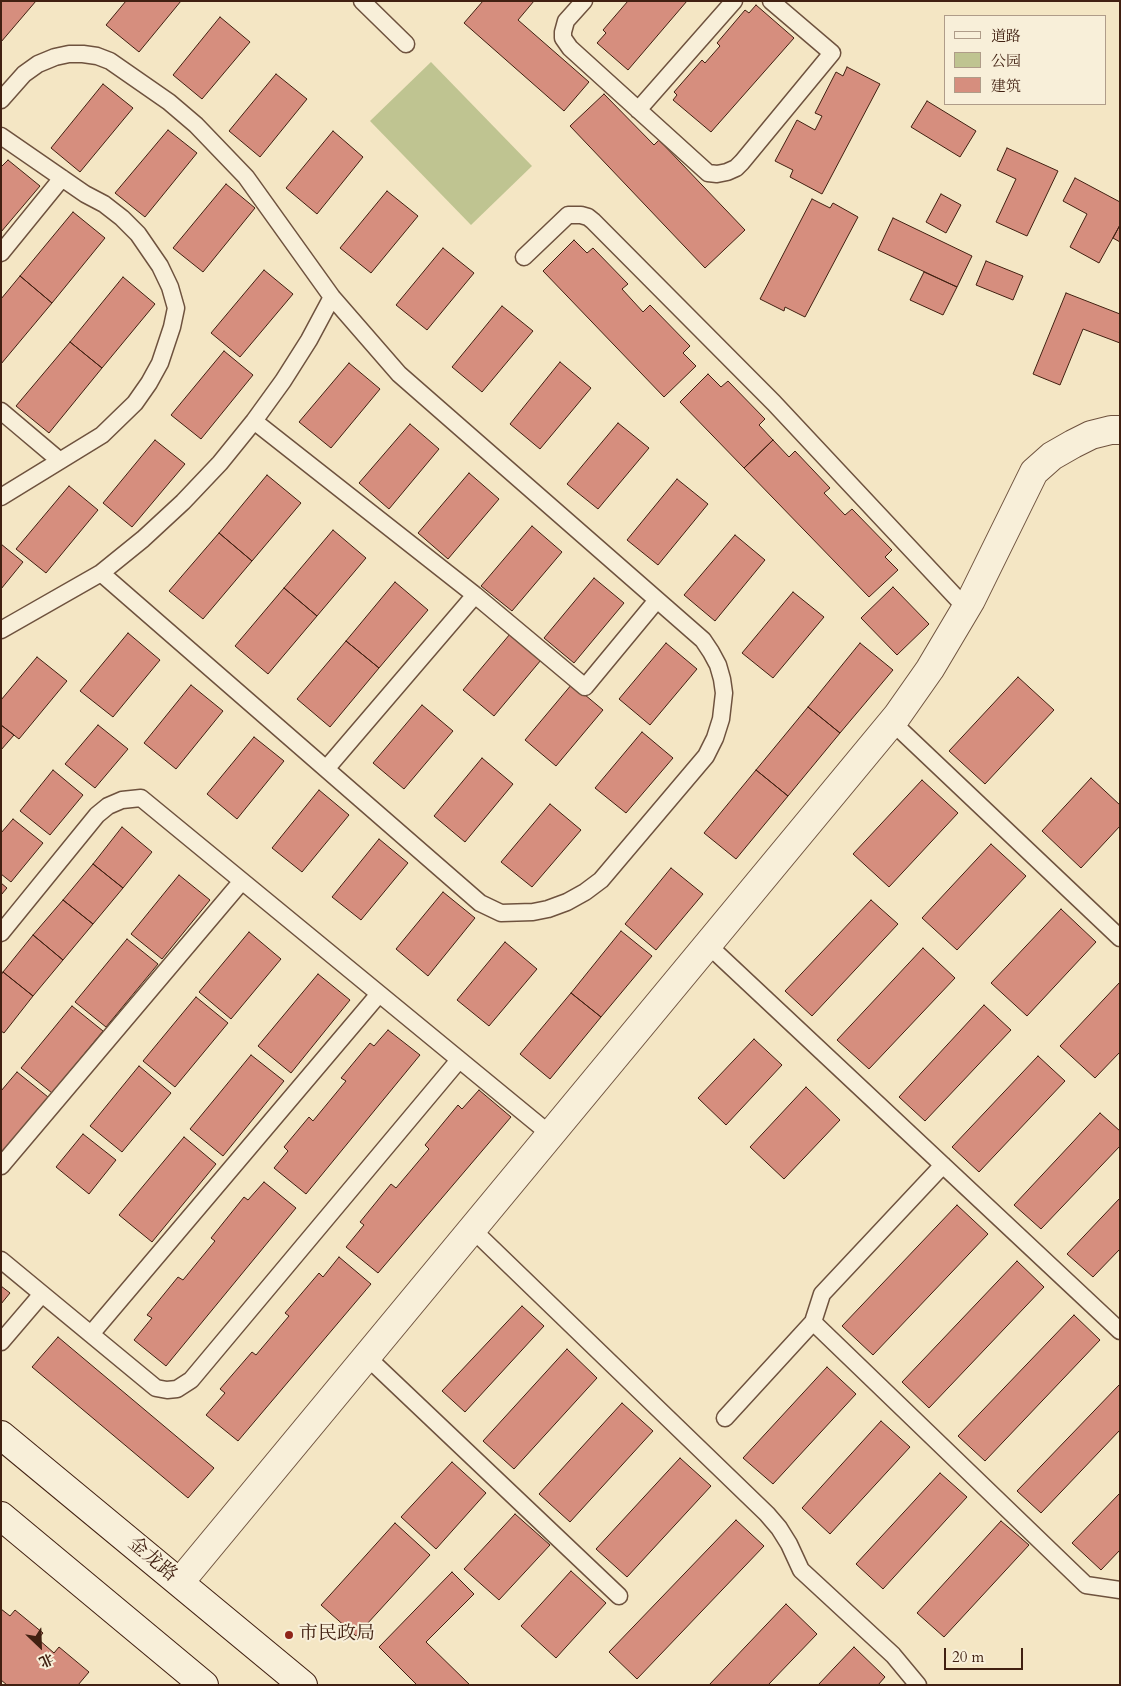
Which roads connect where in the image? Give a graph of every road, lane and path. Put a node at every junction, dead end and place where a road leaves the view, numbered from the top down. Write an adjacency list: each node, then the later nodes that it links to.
1 (362, 1): 5 (lane)
2 (584, 1): 7 (lane)
3 (734, 1): 7 (lane)
4 (771, 1): 7 (lane)
5 (406, 44)
6 (1, 100): 12 (lane)
7 (638, 110)
8 (1, 136): 9 (lane)
9 (62, 178): 10 (lane); 16 (lane)
10 (1, 253)
11 (524, 257): 21 (lane)
12 (332, 297): 14 (lane); 20 (lane)
13 (1, 410): 16 (lane)
14 (254, 421): 18 (lane); 19 (lane)
15 (1120, 430): 21 (street)
16 (59, 460): 17 (lane)
17 (1, 497)
18 (101, 573): 22 (lane); 24 (lane)
19 (474, 595): 20 (lane); 24 (lane)
20 (657, 600): 24 (lane)
21 (966, 608): 23 (street)
22 (1, 630)
23 (892, 722): 27 (lane); 28 (street)
24 (326, 769)
25 (242, 881): 26 (lane); 29 (lane); 33 (lane)
26 (1, 932)
27 (1120, 938)
28 (708, 945): 31 (street); 32 (lane)
29 (379, 994): 30 (lane); 39 (lane)
30 (460, 1060): 31 (lane); 39 (lane)
31 (550, 1135): 34 (street)
32 (942, 1165): 37 (lane); 38 (lane)
33 (1, 1166)
34 (472, 1229): 41 (street); 50 (lane)
35 (1, 1260): 36 (lane)
36 (42, 1294): 39 (lane); 40 (lane)
37 (813, 1322): 42 (lane); 46 (lane)
38 (1120, 1332)
39 (91, 1334)
40 (1, 1342)
41 (367, 1357): 45 (street); 47 (lane)
42 (725, 1418)
43 (1, 1435): 45 (street, 金龙路)
44 (1, 1516): 48 (street)
45 (180, 1582): 49 (street, 金龙路)
46 (1120, 1590)
47 (620, 1596)
48 (204, 1685)
49 (302, 1685)
50 (918, 1685)

